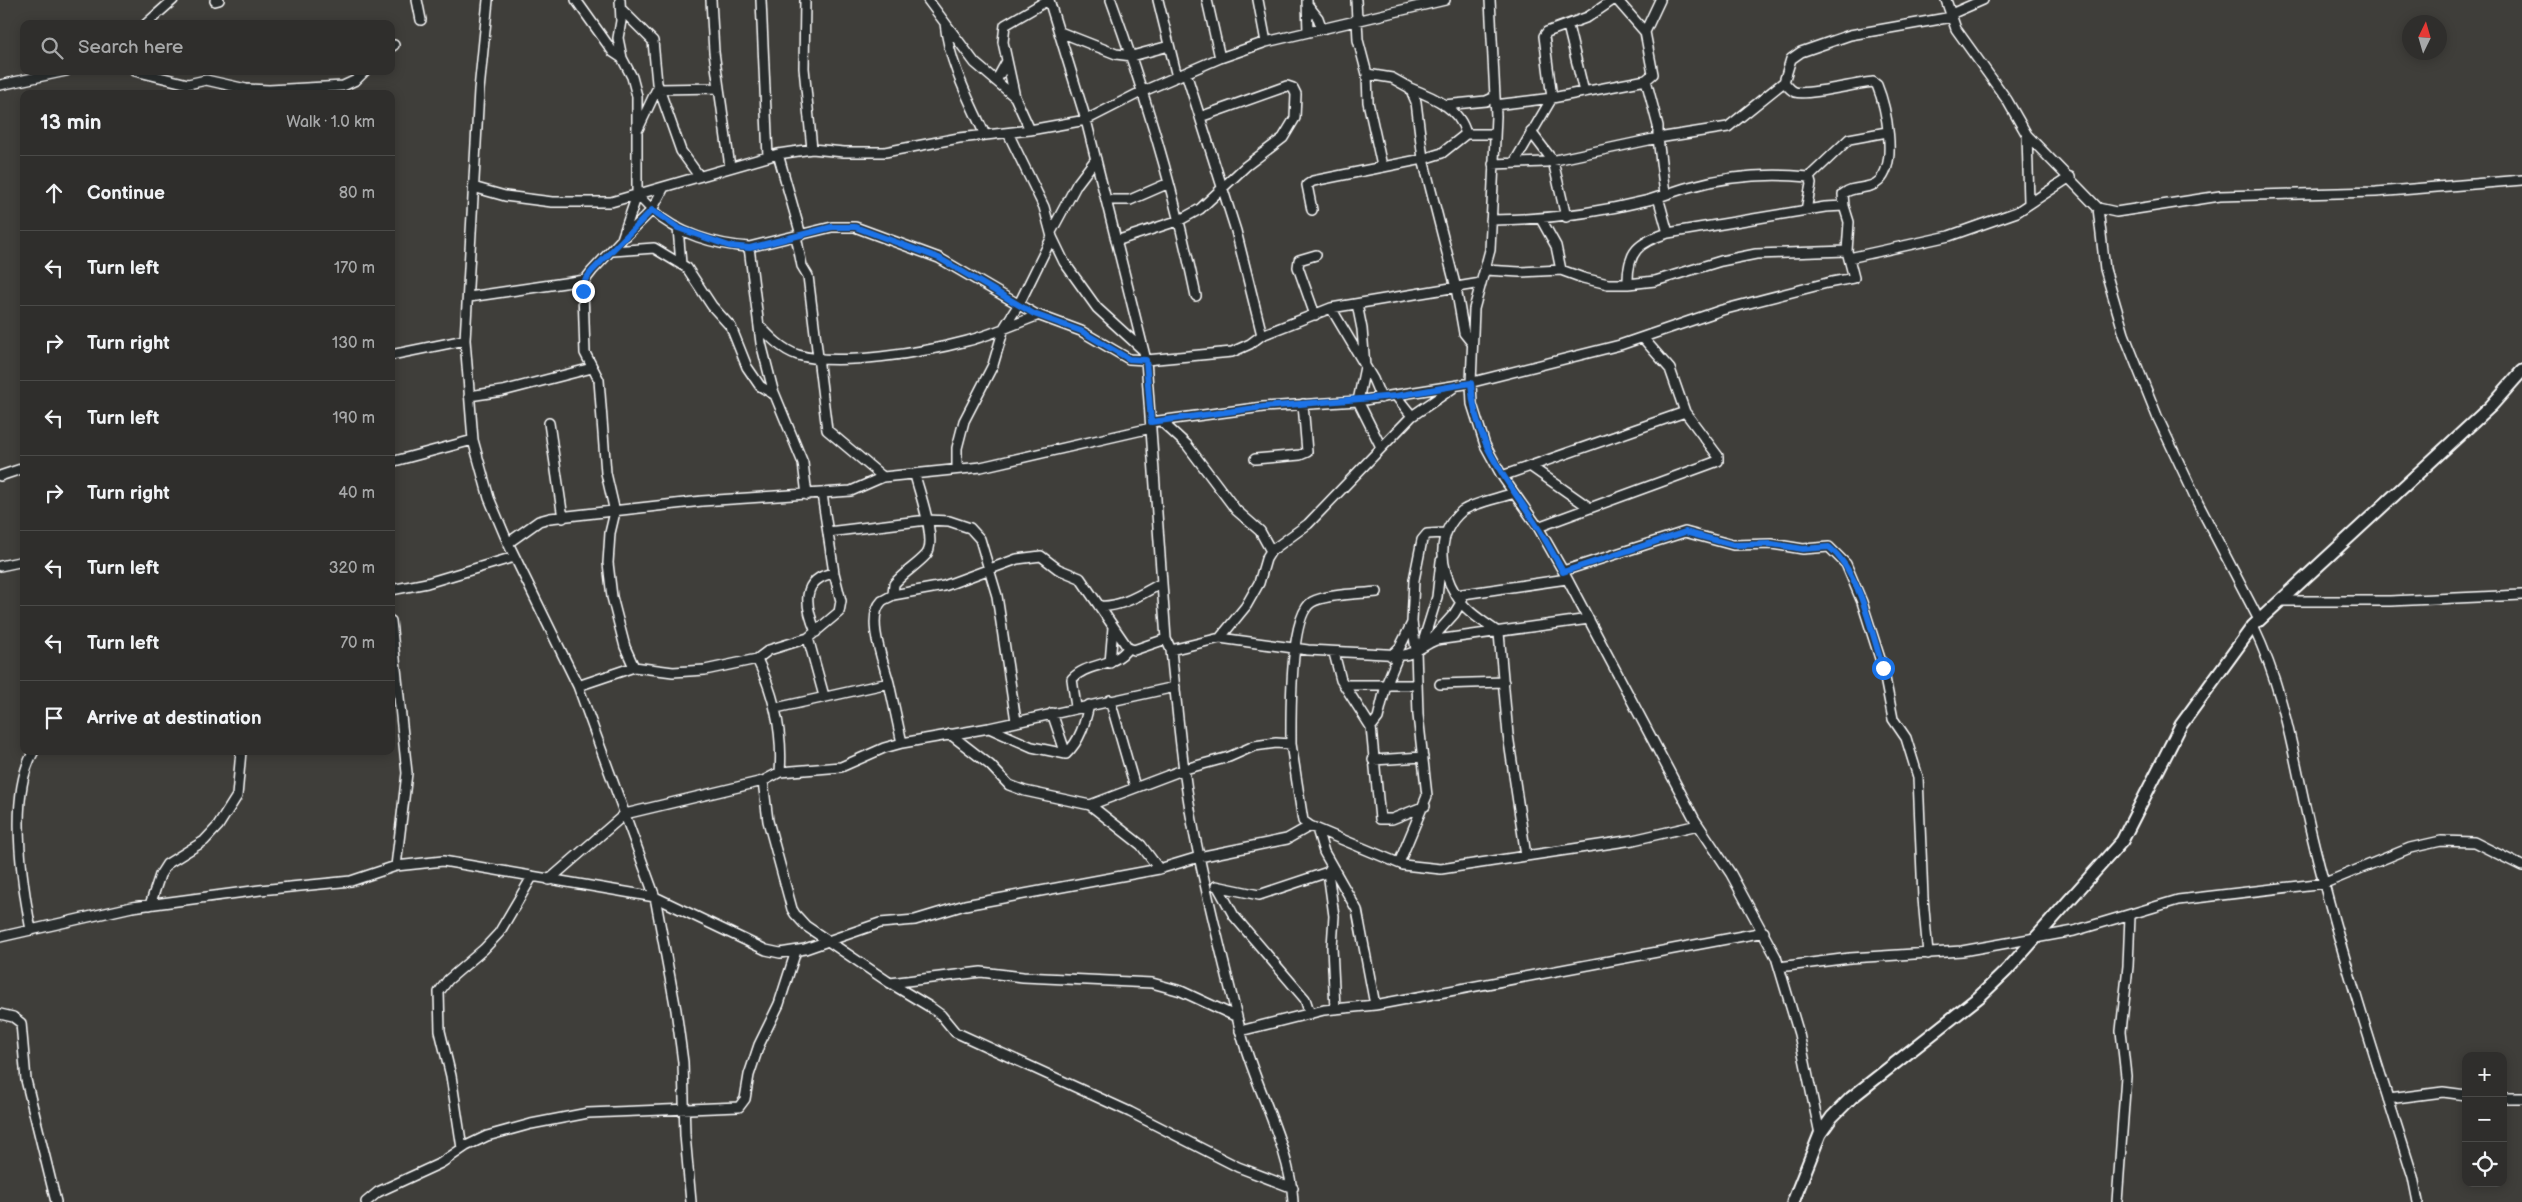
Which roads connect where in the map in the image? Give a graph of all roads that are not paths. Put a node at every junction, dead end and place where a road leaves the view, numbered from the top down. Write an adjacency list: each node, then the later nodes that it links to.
1 (172, 0): 25 (street)
2 (417, 0): 26 (street)
3 (488, 0): 89 (street)
4 (576, 0): 37 (street)
5 (711, 0): 50 (street)
6 (761, 0): 75 (street)
7 (805, 0): 73 (street)
8 (928, 0): 28 (street)
9 (1049, 0): 31 (street); 39 (street)
10 (1111, 0): 36 (street)
11 (1158, 0): 35 (street)
12 (1207, 0): 38 (street)
13 (1258, 0): 34 (street)
14 (1356, 0): 27 (street)
15 (1445, 0): 27 (street)
16 (1490, 0): 59 (street)
17 (1612, 0): 29 (street)
18 (1617, 0): 33 (street)
19 (1660, 0): 33 (street)
20 (1946, 0): 24 (street)
21 (1983, 0): 24 (street)
22 (1307, 2): 30 (street); 32 (street)
23 (620, 4): 37 (street); 52 (street)
24 (1951, 16): 48 (street); 71 (street)
25 (150, 20)
26 (420, 20)
27 (1358, 20): 30 (street); 41 (street)
28 (945, 23): 47 (street); 70 (street)
29 (1568, 26): 56 (street); 58 (street)
30 (1322, 29): 32 (street)
31 (1060, 32): 36 (street); 62 (street)
32 (1308, 32): 34 (street)
33 (1645, 32): 46 (street)
34 (1266, 42): 38 (street)
35 (1169, 46): 36 (street); 45 (street)
36 (1132, 56): 55 (street)
37 (622, 58): 64 (street)
38 (1220, 58): 40 (street)
39 (1007, 61): 47 (street); 57 (street)
40 (1186, 73): 45 (street); 61 (street)
41 (1367, 74): 51 (street); 81 (street)
42 (47, 75): 49 (street)
43 (151, 75): 54 (street)
44 (361, 75): 53 (street)
45 (1177, 77): 55 (street)
46 (1646, 80): 56 (street); 72 (street)
47 (996, 81): 57 (street)
48 (1784, 82): 66 (street); 72 (street)
49 (0, 85)
50 (719, 88): 52 (street); 82 (street)
51 (1410, 88): 60 (street); 77 (street)
52 (659, 89): 64 (street); 83 (street)
53 (269, 90)
54 (269, 90)
55 (1141, 92): 62 (street); 87 (street)
56 (1584, 92): 58 (street)
57 (1015, 97): 63 (street)
58 (1552, 98): 59 (street); 65 (street)
59 (1495, 101): 60 (street); 69 (street)
60 (1444, 105): 68 (street)
61 (1200, 118): 90 (street); 90 (street)
62 (1086, 120): 63 (street); 76 (street)
63 (1030, 130): 67 (street)
64 (637, 132): 91 (street)
65 (1531, 132): 78 (street); 79 (street)
66 (1887, 132): 84 (street); 95 (street)
67 (1008, 133): 70 (street); 107 (street)
68 (1466, 134): 69 (street); 77 (street)
69 (1494, 134): 80 (street)
70 (985, 135): 73 (street)
71 (2027, 135): 85 (street); 94 (street)
72 (1658, 138): 78 (street); 92 (street)
73 (812, 148): 74 (street)
74 (778, 154): 75 (street); 106 (street)
75 (768, 157): 82 (street)
76 (1096, 159): 93 (street); 107 (street)
77 (1422, 160): 81 (street); 120 (street)
78 (1553, 161): 79 (street); 100 (street)
79 (1514, 163): 80 (street)
80 (1493, 164): 103 (street)
81 (1382, 166): 98 (street)
82 (730, 167): 83 (street)
83 (699, 176): 88 (street)
84 (1809, 177): 92 (street); 99 (street)
85 (2070, 177): 94 (street); 96 (street)
86 (2522, 180): 96 (street)
87 (1169, 183): 93 (street); 102 (street)
88 (664, 187): 91 (street); 97 (street)
89 (473, 188): 91 (street); 122 (street)
90 (1222, 188): 102 (street); 130 (street)
91 (637, 195): 97 (street); 108 (street)
92 (1662, 196): 100 (street); 105 (street)
93 (1106, 200): 109 (street)
94 (2029, 202): 113 (street)
95 (1844, 206): 99 (street); 113 (street)
96 (2098, 208): 194 (street)
97 (652, 210): 104 (street); 108 (street)
98 (1312, 210)
99 (1806, 210): 105 (street)
100 (1566, 217): 101 (street)
101 (1541, 219): 103 (street); 116 (street)
102 (1180, 220): 109 (street); 121 (street)
103 (1491, 220): 115 (street)
104 (678, 228): 110 (street); 114 (street)
105 (1668, 233): 119 (street)
106 (798, 235): 110 (street); 123 (street); 136 (street)
107 (1051, 235): 123 (street); 134 (street)
108 (622, 240): 111 (street)
109 (1116, 241): 134 (street)
110 (750, 248): 128 (street)
111 (613, 251): 114 (street); 117 (street)
112 (1316, 255): 127 (street)
113 (1848, 255): 119 (street); 131 (street)
114 (681, 264): 143 (street)
115 (1484, 270): 116 (street); 118 (street)
116 (1561, 270): 119 (street)
117 (585, 280): 122 (street); 139 (street)
118 (1481, 283): 120 (street); 133 (street)
119 (1628, 284)
120 (1456, 288): 124 (street); 133 (street)
121 (1196, 296)
122 (469, 297): 132 (street)
123 (1019, 304): 126 (street); 129 (street)
124 (1357, 304): 125 (street); 138 (street)
125 (1331, 308): 127 (street); 138 (street)
126 (1039, 315): 129 (street); 137 (street)
127 (1315, 315): 130 (street)
128 (759, 325): 136 (street); 143 (street)
129 (1004, 328): 136 (street); 159 (street)
130 (1262, 335): 137 (street)
131 (1643, 338): 141 (street); 149 (street)
132 (465, 340): 135 (street); 144 (street)
133 (1472, 343): 141 (street)
134 (1143, 350): 137 (street)
135 (395, 354)
136 (819, 357): 163 (street)
137 (1146, 360): 153 (street)
138 (1365, 367): 146 (street); 147 (street)
139 (592, 368): 144 (street); 169 (street)
140 (2522, 371): 190 (street)
141 (1471, 383): 142 (street); 164 (street)
142 (1455, 386): 145 (street); 150 (street)
143 (775, 395): 167 (street)
144 (469, 396): 154 (street)
145 (1396, 396): 146 (street); 150 (street)
146 (1381, 398): 147 (street)
147 (1358, 401): 148 (street); 155 (street)
148 (1303, 404): 151 (street); 156 (street)
149 (1685, 412): 158 (street); 168 (street)
150 (1412, 416): 155 (street)
151 (1162, 421): 153 (street); 176 (street)
152 (549, 423): 170 (street)
153 (1151, 425): 159 (street); 184 (street)
154 (473, 440): 157 (street); 175 (street)
155 (1382, 447): 176 (street)
156 (1255, 459)
157 (395, 461)
158 (1530, 466): 164 (street); 168 (street)
159 (957, 468): 161 (street)
160 (20, 469): 162 (street)
161 (915, 475): 163 (street); 171 (street)
162 (0, 476)
163 (883, 476): 166 (street)
164 (1502, 476): 165 (street)
165 (1514, 493): 172 (street); 174 (street)
166 (822, 494): 167 (street); 173 (street)
167 (807, 495): 169 (street)
168 (1590, 508): 172 (street)
169 (615, 512): 170 (street); 209 (street)
170 (563, 518): 175 (street)
171 (927, 520): 173 (street); 181 (street); 188 (street)
172 (1538, 527): 183 (street)
173 (828, 532): 182 (street)
174 (1444, 533): 178 (street); 193 (street)
175 (508, 543): 177 (street)
176 (1272, 551): 199 (street)
177 (514, 557): 185 (street); 216 (street)
178 (1441, 561): 189 (street); 201 (street)
179 (20, 562): 180 (street)
180 (0, 566)
181 (990, 570): 188 (street); 191 (street); 226 (street)
182 (834, 573): 196 (street); 196 (street)
183 (1565, 575): 189 (street); 192 (street); 267 (street)
184 (1162, 584): 191 (street); 200 (street)
185 (395, 589)
186 (1376, 592): 203 (street)
187 (2522, 594): 190 (street)
188 (893, 595): 211 (street)
189 (1459, 598): 197 (street); 201 (street)
190 (2279, 601): 194 (street)
191 (1100, 606): 195 (street)
192 (1589, 619): 197 (street); 244 (street)
193 (1412, 622): 201 (street); 206 (street)
194 (2256, 623): 256 (street); 264 (street)
195 (1113, 627): 202 (street); 208 (street)
196 (816, 632): 198 (street)
197 (1499, 633): 201 (street); 210 (street)
198 (808, 638): 207 (street); 219 (street)
199 (1220, 638): 203 (street); 204 (street)
200 (1166, 639): 202 (street); 204 (street)
201 (1422, 646): 206 (street); 215 (street)
202 (1128, 648): 208 (street)
203 (1293, 648): 205 (street); 231 (street)
204 (1171, 650): 218 (street)
205 (1334, 652): 206 (street); 217 (street)
206 (1395, 656): 214 (street)
207 (757, 659): 209 (street); 224 (street)
208 (1110, 662): 223 (street)
209 (634, 667): 216 (street)
210 (1504, 682): 212 (street); 246 (street)
211 (889, 683): 219 (street); 230 (street)
212 (1440, 684)
213 (395, 685): 221 (street)
214 (1386, 685): 215 (street); 217 (street); 227 (street)
215 (1417, 685): 235 (street)
216 (578, 686): 243 (street)
217 (1345, 686): 227 (street)
218 (1175, 687): 220 (street); 237 (street)
219 (824, 696): 224 (street)
220 (1110, 700): 222 (street); 240 (street)
221 (396, 701): 249 (street)
222 (1089, 705): 223 (street); 232 (street)
223 (1076, 707): 225 (street)
224 (776, 708): 238 (street)
225 (1052, 713): 226 (street); 232 (street)
226 (1016, 721): 228 (street)
227 (1371, 726): 236 (street)
228 (989, 728): 229 (street); 232 (street)
229 (950, 734): 230 (street); 241 (street)
230 (902, 743): 238 (street)
231 (1291, 744): 237 (street); 245 (street)
232 (1066, 754)
233 (31, 755): 261 (street)
234 (241, 755): 259 (street)
235 (1423, 757): 236 (street); 242 (street)
236 (1373, 760): 242 (street)
237 (1185, 769): 240 (street); 247 (street)
238 (780, 772): 239 (street)
239 (762, 781): 243 (street); 265 (street)
240 (1134, 787): 241 (street)
241 (1090, 805): 251 (street)
242 (1425, 806): 248 (street)
243 (625, 814): 254 (street); 258 (street)
244 (1698, 825): 246 (street); 262 (street)
245 (1313, 828): 247 (street); 248 (street); 252 (street)
246 (1526, 856): 248 (street)
247 (1199, 857): 251 (street); 255 (street)
248 (1399, 863)
249 (396, 866): 253 (street); 259 (street)
250 (2522, 866): 256 (street)
251 (1159, 869): 265 (street)
252 (1330, 869): 257 (street); 270 (street); 271 (street)
253 (532, 877): 254 (street); 282 (street)
254 (549, 880): 258 (street)
255 (1206, 883): 257 (street); 274 (street)
256 (2325, 883): 260 (street); 279 (street)
257 (1218, 887): 273 (street)
258 (655, 897): 266 (street); 280 (street)
259 (150, 904): 261 (street)
260 (2130, 916): 264 (street); 288 (street)
261 (30, 930): 263 (street)
262 (1764, 932): 268 (street); 270 (street)
263 (0, 937)
264 (2035, 938): 267 (street); 281 (street)
265 (829, 941): 266 (street); 269 (street)
266 (796, 951): 280 (street)
267 (1928, 954): 268 (street)
268 (1779, 967): 281 (street)
269 (890, 983): 274 (street); 283 (street)
270 (1375, 1005): 271 (street)
271 (1335, 1009): 273 (street)
272 (0, 1014): 284 (street)
273 (1310, 1014): 275 (street)
274 (1238, 1017): 275 (street)
275 (1240, 1031): 283 (street)
276 (2462, 1094): 279 (street)
277 (2507, 1098): 278 (street)
278 (2522, 1098)
279 (2388, 1099): 289 (street)
280 (684, 1108): 282 (street); 286 (street)
281 (1820, 1134): 287 (street)
282 (462, 1148): 285 (street)
283 (1294, 1197)
284 (56, 1202)
285 (366, 1202)
286 (691, 1202)
287 (1793, 1202)
288 (2117, 1202)
289 (2418, 1202)

